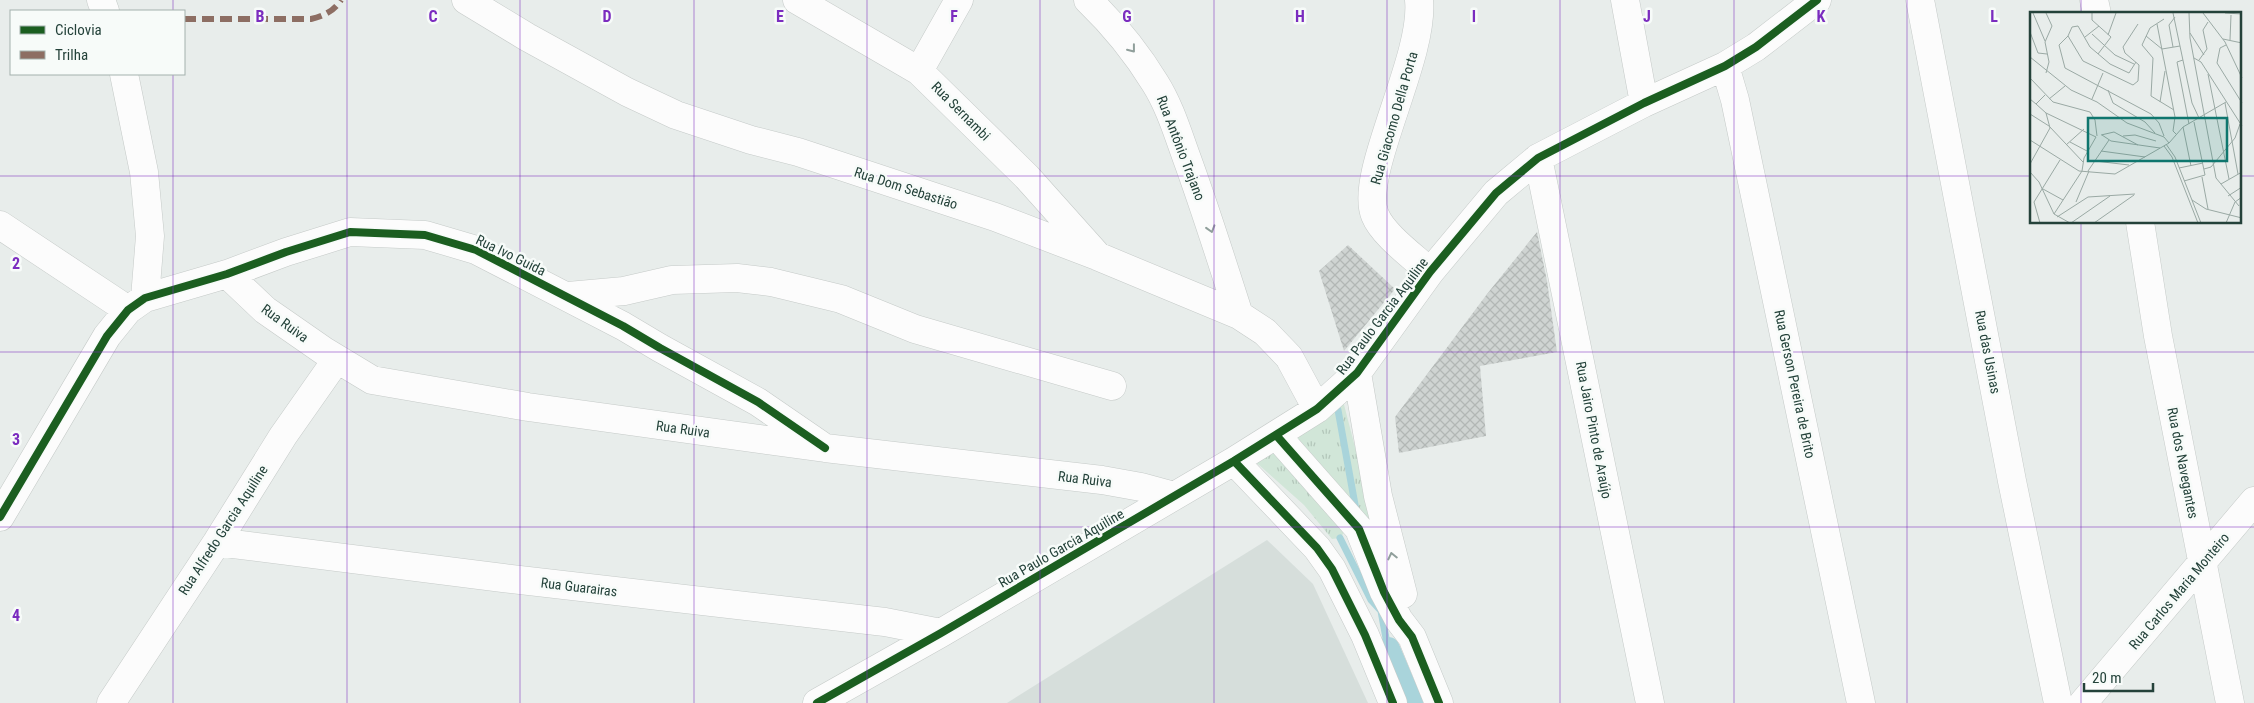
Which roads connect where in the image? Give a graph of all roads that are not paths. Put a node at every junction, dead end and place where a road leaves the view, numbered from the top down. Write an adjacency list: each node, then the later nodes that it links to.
1 (466, 0): 16 (street, Rua Dom Sebastião)
2 (797, 0): 10 (street, Rua Sernambi)
3 (959, 0): 10 (street)
4 (1088, 0): 21 (street, Rua Antônio Trajano, one-way to 21)
5 (1419, 0): 17 (street, Rua Giacomo Della Porta)
6 (1625, 0): 12 (street)
7 (1920, 0): 42 (street, Rua das Usinas)
8 (1804, 4): 9 (street, Rua Paulo Garcia Aquiline)
9 (1725, 66): 12 (street, Rua Paulo Garcia Aquiline); 41 (street, Rua Gerson Pereira de Brito)
10 (920, 71): 16 (street, Rua Sernambi)
11 (124, 75): 20 (street)
12 (1644, 103): 13 (street, Rua Paulo Garcia Aquiline)
13 (1538, 158): 17 (street, Rua Paulo Garcia Aquiline); 40 (street, Rua Jairo Pinto de Araújo)
14 (2140, 224): 33 (street, Rua dos Navegantes)
15 (0, 225): 20 (street)
16 (1097, 256): 21 (street, Rua Dom Sebastião)
17 (1430, 272): 23 (street, Rua Paulo Garcia Aquiline)
18 (227, 274): 19 (street, Rua Ivo Guida); 20 (street, Rua Ivo Guida); 22 (street, Rua Ruiva)
19 (566, 296): 24 (street); 27 (street, Rua Ivo Guida)
20 (137, 304): 31 (street)
21 (1239, 315): 25 (street, Rua Dom Sebastião)
22 (338, 359): 27 (street, Rua Ruiva); 32 (street, Rua Alfredo Garcia Aquiline)
23 (1357, 373): 25 (street, Rua Paulo Garcia Aquiline); 35 (street, one-way to 23)
24 (1112, 386)
25 (1317, 409): 26 (street, Rua Paulo Garcia Aquiline)
26 (1276, 435): 28 (street, Rua Paulo Garcia Aquiline); 35 (street)
27 (825, 448): 29 (street, Rua Ruiva)
28 (1234, 461): 29 (street, Rua Paulo Garcia Aquiline); 38 (street)
29 (1174, 496): 34 (street, Rua Paulo Garcia Aquiline)
30 (2254, 501): 33 (street, Rua Carlos Maria Monteiro)
31 (0, 517)
32 (217, 542): 34 (street, Rua Guarairas); 36 (street, Rua Alfredo Garcia Aquiline)
33 (2204, 563): 43 (street, Rua Carlos Maria Monteiro); 44 (street, Rua dos Navegantes)
34 (941, 634): 37 (street, Rua Paulo Garcia Aquiline)
35 (1412, 637): 39 (street)
36 (111, 703)
37 (817, 703)
38 (1393, 703)
39 (1439, 703)
40 (1650, 703)
41 (1861, 703)
42 (2058, 703)
43 (2083, 703)
44 (2230, 703)

